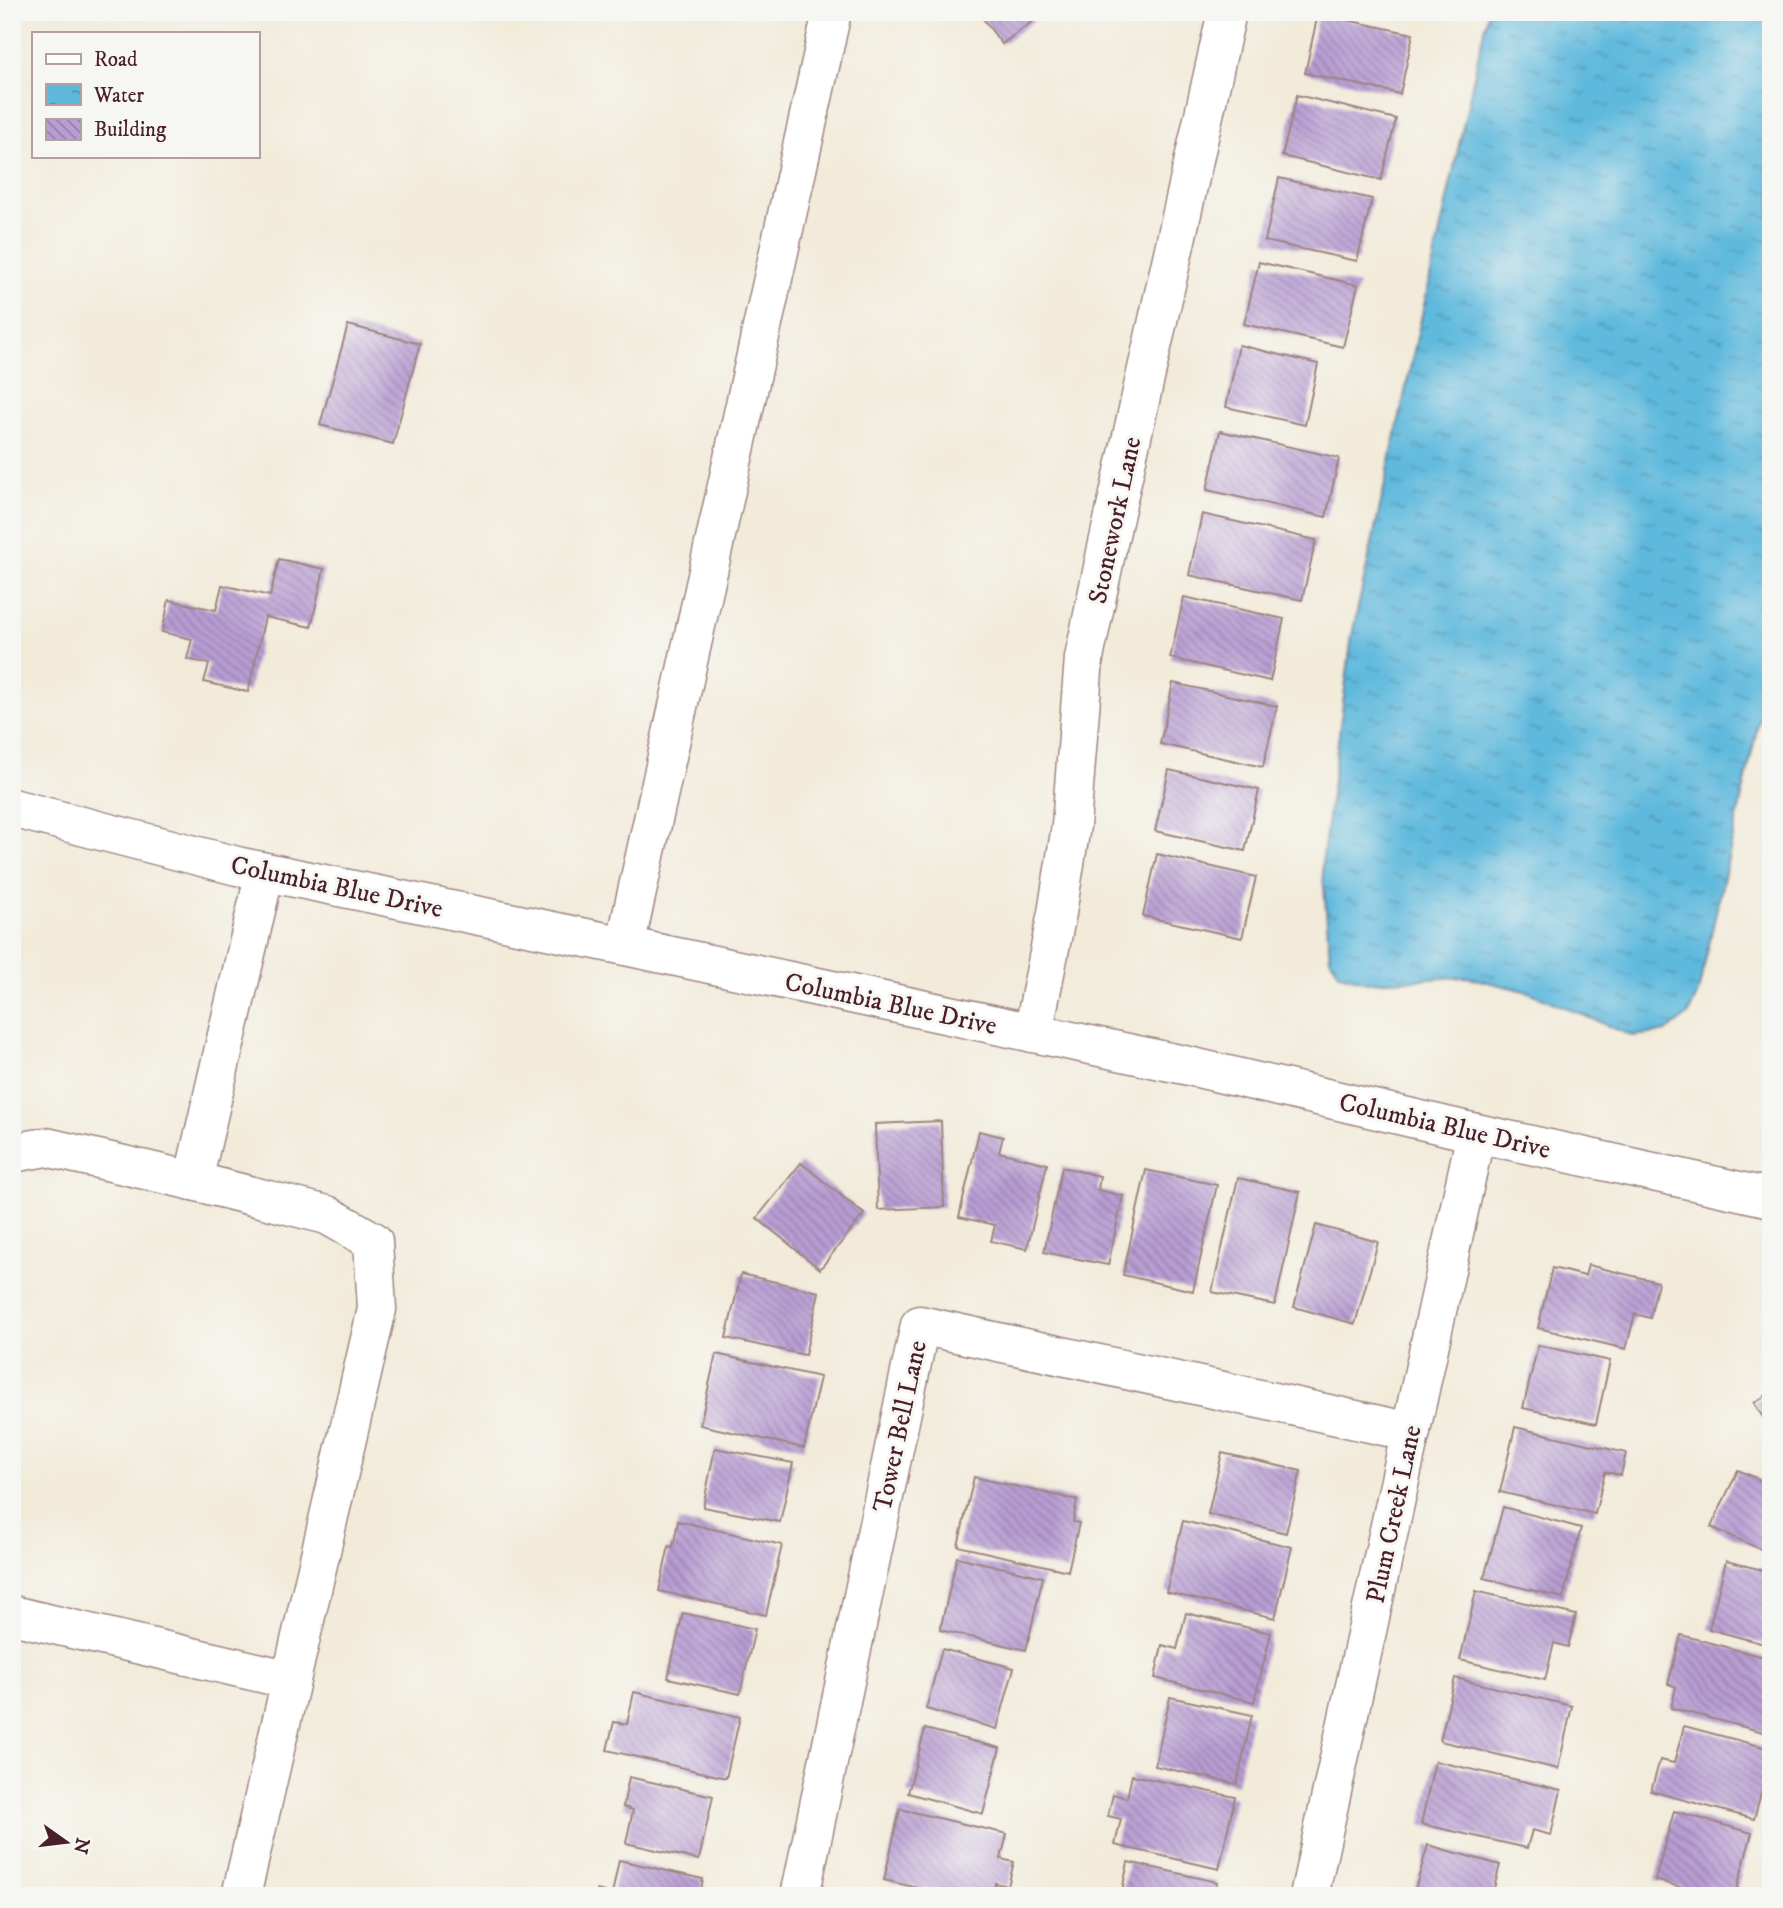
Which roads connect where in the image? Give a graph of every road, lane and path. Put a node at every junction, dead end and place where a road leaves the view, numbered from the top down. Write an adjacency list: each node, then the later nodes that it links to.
1 (832, 12): 5 (street)
2 (1227, 12): 6 (street, Stonework Lane)
3 (12, 808): 4 (street, Columbia Blue Drive)
4 (265, 872): 5 (street, Columbia Blue Drive); 9 (street)
5 (625, 946): 6 (street, Columbia Blue Drive)
6 (1033, 1033): 7 (street, Columbia Blue Drive)
7 (1476, 1133): 10 (street, Columbia Blue Drive); 11 (street, Plum Creek Lane)
8 (12, 1153): 9 (street)
9 (193, 1181): 13 (street)
10 (1771, 1198)
11 (1411, 1432): 15 (street, Tower Bell Lane); 16 (street, Plum Creek Lane)
12 (12, 1615): 13 (street)
13 (291, 1679): 14 (street)
14 (241, 1896)
15 (800, 1896)
16 (1309, 1896)

